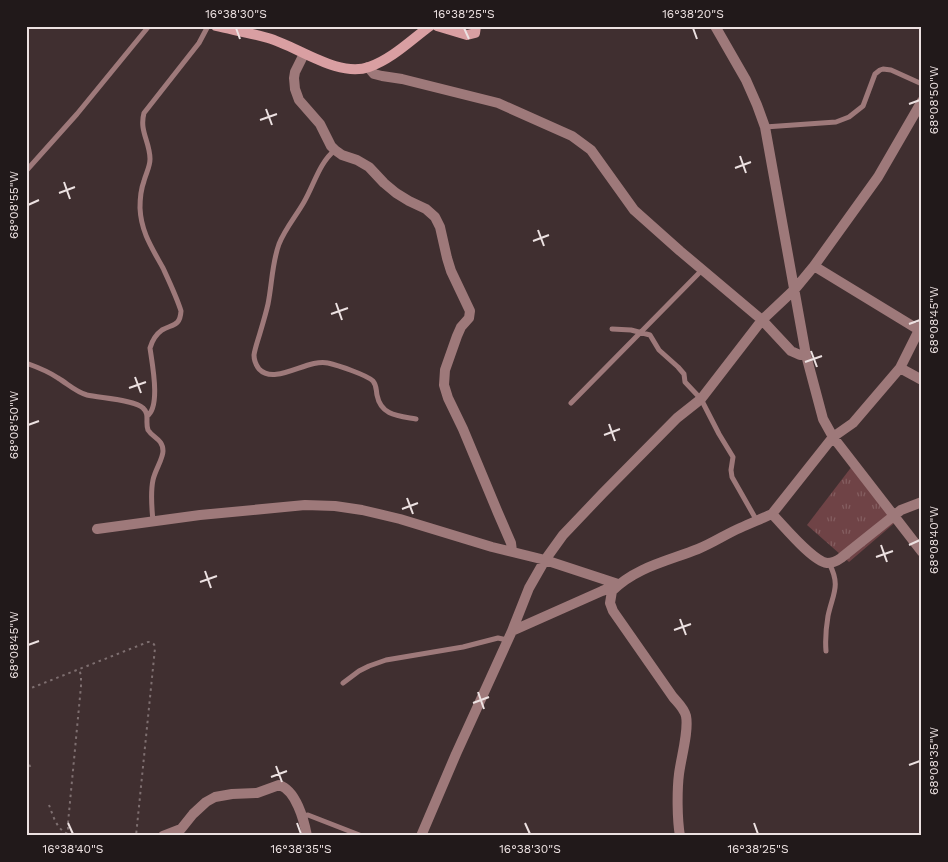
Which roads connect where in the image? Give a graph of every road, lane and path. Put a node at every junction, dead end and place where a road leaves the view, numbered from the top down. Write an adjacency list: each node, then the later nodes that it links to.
1 (149, 26): 14 (lane)
2 (208, 26): 28 (lane)
3 (216, 26): 8 (street)
4 (430, 26): 9 (street)
5 (437, 26): 6 (street)
6 (476, 26)
7 (715, 26): 12 (street)
8 (304, 54): 9 (street); 13 (street)
9 (368, 67): 16 (street)
10 (922, 84): 12 (lane)
11 (922, 102): 15 (street)
12 (765, 127): 17 (street)
13 (334, 150): 29 (lane); 37 (street)
14 (26, 171)
15 (814, 266): 17 (street); 19 (street)
16 (702, 270): 18 (street); 21 (lane)
17 (795, 289): 18 (street); 22 (street)
18 (762, 320): 22 (street); 26 (street)
19 (920, 327): 24 (street)
20 (612, 329): 21 (lane)
21 (640, 332): 26 (lane); 27 (lane)
22 (806, 355): 30 (street)
23 (26, 363): 28 (lane)
24 (900, 368): 25 (street); 30 (street)
25 (922, 380)
26 (701, 399): 35 (lane); 39 (street)
27 (571, 402)
28 (147, 416): 34 (lane)
29 (416, 419)
30 (833, 437): 32 (street); 33 (street)
31 (922, 502): 33 (street)
32 (772, 514): 35 (street); 40 (street)
33 (894, 515): 38 (street); 40 (street)
34 (153, 522): 36 (street); 37 (street)
35 (757, 522): 41 (street)
36 (97, 529)
37 (512, 551): 39 (street)
38 (922, 552)
39 (546, 560): 41 (street); 42 (street)
40 (829, 563): 43 (lane)
41 (615, 587): 42 (street); 57 (street)
42 (510, 636): 45 (lane); 56 (street)
43 (826, 651)
44 (79, 668): 46 (path); 51 (path); 52 (path)
45 (342, 683)
46 (26, 690)
47 (26, 759): 48 (path)
48 (31, 768)
49 (48, 805): 51 (path)
50 (302, 816): 53 (street); 54 (street); 55 (lane)
51 (68, 835)
52 (136, 836)
53 (163, 836)
54 (307, 836)
55 (362, 836)
56 (421, 836)
57 (680, 836)

